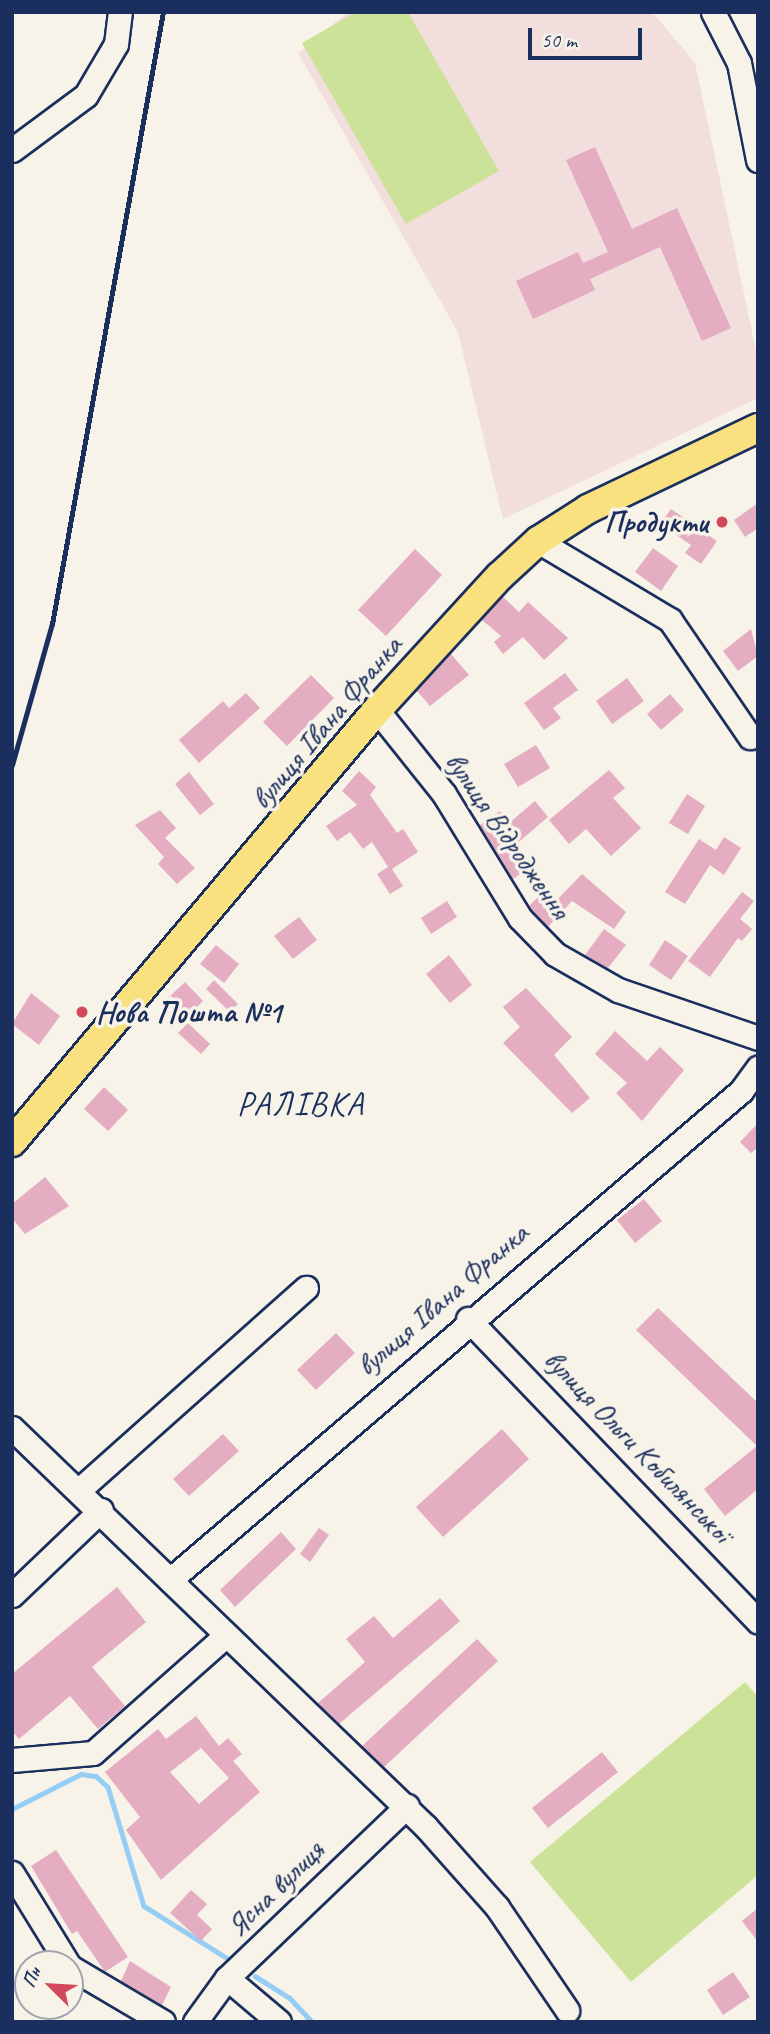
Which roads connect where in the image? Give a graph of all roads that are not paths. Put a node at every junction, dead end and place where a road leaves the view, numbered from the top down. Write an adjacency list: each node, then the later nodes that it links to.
1 (120, 12): 3 (street)
2 (713, 12): 4 (street)
3 (12, 150)
4 (758, 160)
5 (758, 428): 6 (main road, вулиця Івана Франка)
6 (538, 541): 7 (main road, вулиця Івана Франка); 8 (street)
7 (377, 710): 9 (street, вулиця Відродження); 11 (main road, вулиця Івана Франка)
8 (750, 737)
9 (758, 1038)
10 (758, 1068): 13 (street, вулиця Івана Франка)
11 (12, 1142)
12 (306, 1288): 15 (street)
13 (468, 1320): 17 (street, вулиця Івана Франка); 19 (street, вулиця Ольги Кобилянської)
14 (12, 1428): 15 (street)
15 (79, 1490): 16 (street)
16 (101, 1510): 17 (street); 18 (street)
17 (170, 1580): 20 (street)
18 (12, 1595)
19 (758, 1621)
20 (223, 1638): 21 (street); 22 (street)
21 (12, 1760)
22 (407, 1806): 26 (street, Ясна вулиця); 27 (street)
23 (12, 1873): 24 (street)
24 (59, 1950)
25 (84, 1975): 28 (street)
26 (227, 1978): 29 (street, Ясна вулиця); 30 (street)
27 (567, 2010)
28 (163, 2022)
29 (195, 2022)
30 (279, 2022)

